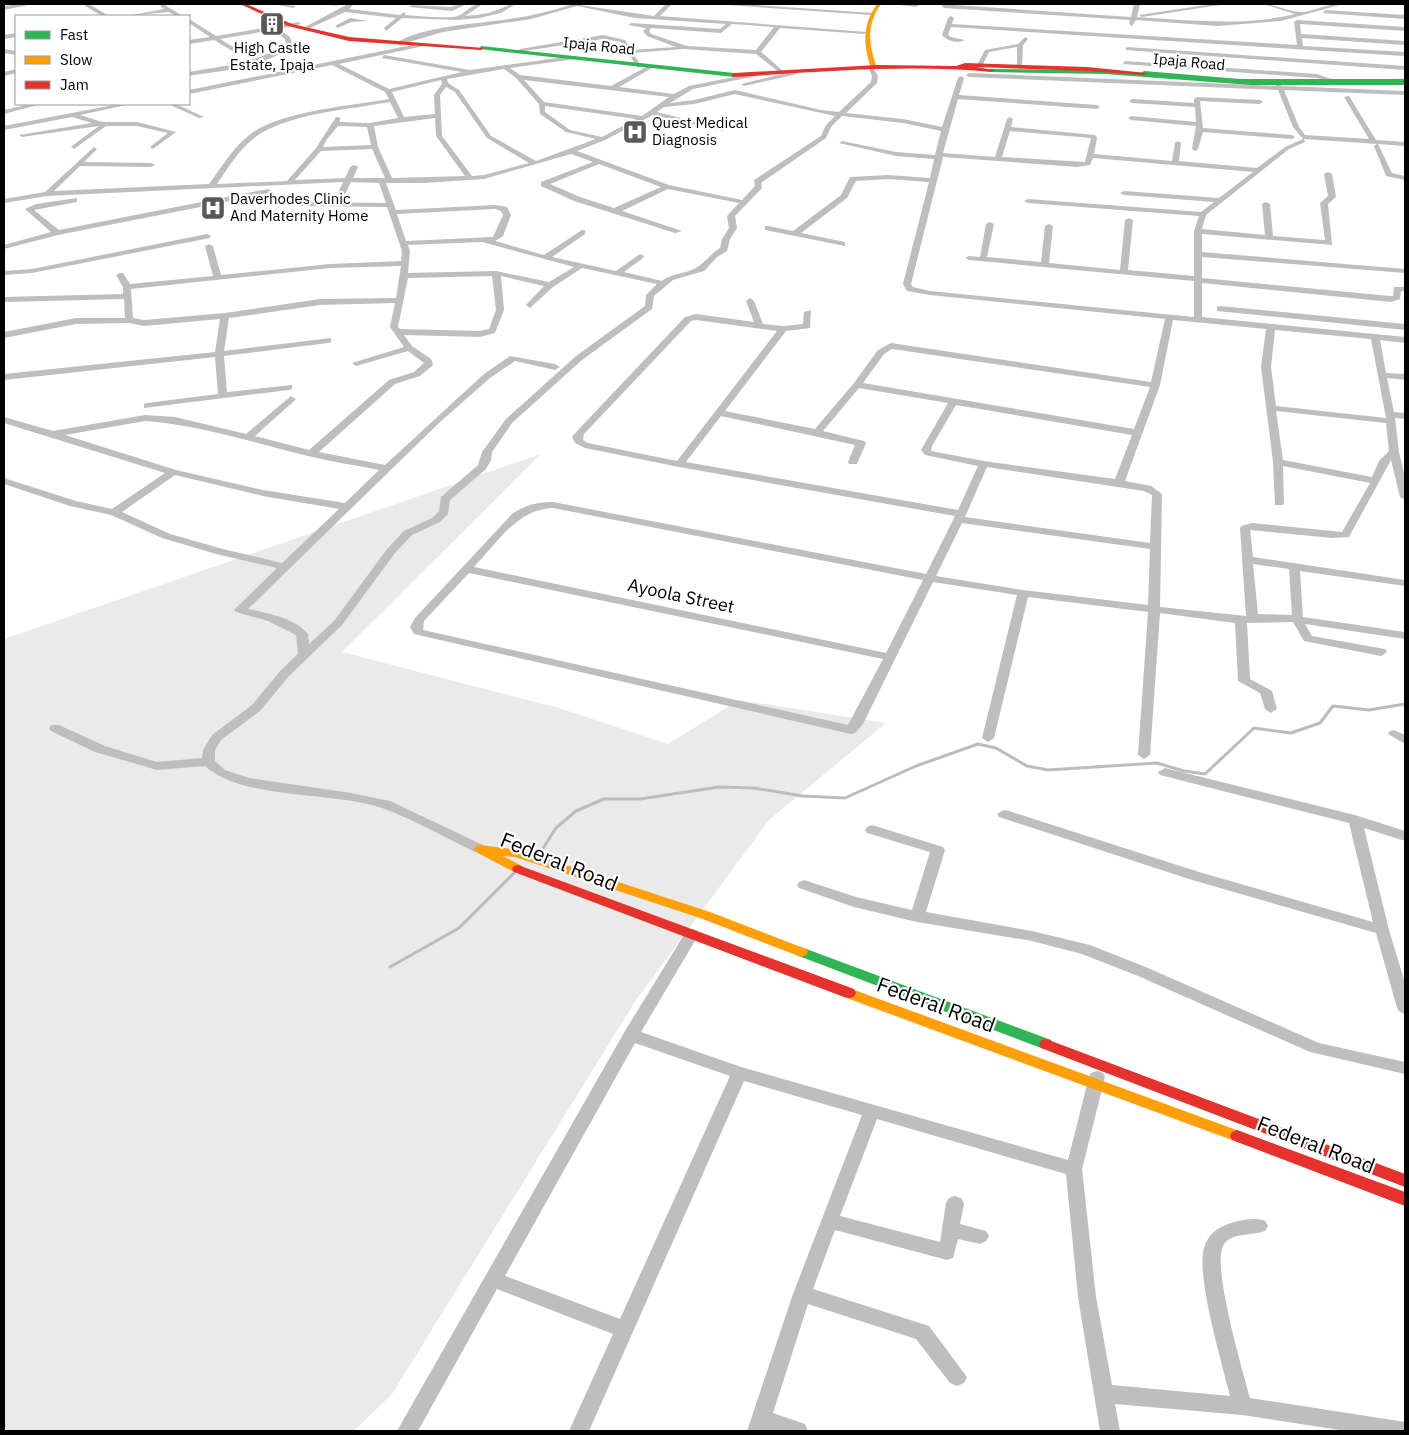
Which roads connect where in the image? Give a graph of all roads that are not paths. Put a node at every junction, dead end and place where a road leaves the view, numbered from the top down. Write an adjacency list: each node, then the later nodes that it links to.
1 (30, 4): 32 (street)
2 (158, 4): 35 (street)
3 (242, 4): 60 (main road, Ipaja Road)
4 (254, 4): 60 (main road, Ipaja Road)
5 (276, 4): 27 (street)
6 (326, 4): 7 (street)
7 (337, 4)
8 (352, 4): 37 (street)
9 (480, 4): 34 (street)
10 (513, 4): 43 (street)
11 (575, 4): 53 (street); 63 (street)
12 (669, 4): 53 (street)
13 (716, 4): 14 (street)
14 (736, 4): 40 (street)
15 (824, 4): 16 (street)
16 (849, 4)
17 (889, 4): 93 (main road)
18 (894, 4): 29 (street)
19 (942, 4): 31 (street)
20 (1033, 4): 41 (street)
21 (1075, 4): 49 (street)
22 (1137, 4): 54 (street)
23 (1224, 4): 54 (street)
24 (1266, 4): 44 (street)
25 (1340, 4): 44 (street)
26 (87, 5): 45 (street)
27 (295, 5): 36 (street)
28 (462, 5): 30 (street)
29 (916, 5)
30 (415, 6): 50 (street)
31 (988, 6): 41 (street)
32 (4, 8)
33 (875, 8): 40 (street); 71 (main road)
34 (472, 9): 43 (street); 51 (street)
35 (169, 10): 46 (street); 47 (street)
36 (286, 10)
37 (344, 10): 48 (street); 60 (street)
38 (712, 10): 40 (street)
39 (955, 10): 59 (street)
40 (819, 11)
41 (1030, 12): 49 (street)
42 (1325, 12): 52 (street)
43 (492, 13): 51 (street)
44 (1298, 13): 58 (street)
45 (104, 15)
46 (136, 15)
47 (178, 15)
48 (386, 15): 50 (street); 62 (street)
49 (1072, 15): 54 (street)
50 (401, 16): 51 (street); 57 (street)
51 (457, 17): 63 (street)
52 (1405, 17)
53 (655, 18): 55 (street)
54 (1134, 18): 58 (street); 72 (street)
55 (728, 20): 64 (street); 65 (street)
56 (190, 22): 74 (street)
57 (393, 23): 63 (street); 67 (street)
58 (1247, 23): 70 (street)
59 (948, 24): 69 (street); 75 (street)
60 (299, 25): 66 (street); 77 (main road, Ipaja Road); 77 (main road, Ipaja Road)
61 (631, 25): 64 (street)
62 (338, 26)
63 (440, 26): 77 (street)
64 (650, 26): 82 (street)
65 (778, 26): 71 (street); 87 (street)
66 (274, 28): 74 (street); 103 (street)
67 (386, 29)
68 (1405, 29): 73 (street)
69 (1028, 30): 72 (street); 80 (street)
70 (1248, 30)
71 (864, 32): 93 (main road)
72 (1129, 36): 81 (street); 83 (street)
73 (1300, 36): 78 (street); 81 (street)
74 (216, 38): 76 (street); 84 (street)
75 (962, 40)
76 (190, 42)
77 (402, 42): 79 (main road, Ipaja Road); 85 (main road, Ipaja Road)
78 (1405, 44)
79 (422, 45): 89 (street); 90 (main road, Ipaja Road)
80 (1020, 45): 96 (street); 99 (street)
81 (1300, 47): 88 (street)
82 (686, 48): 86 (street); 87 (street)
83 (1127, 49): 97 (street); 98 (street)
84 (236, 51)
85 (520, 51): 86 (street); 92 (main road, Ipaja Road)
86 (629, 52): 92 (street)
87 (758, 52): 101 (street)
88 (1405, 54)
89 (377, 55): 91 (street); 100 (street)
90 (573, 58): 92 (main road, Ipaja Road); 94 (street)
91 (333, 63): 110 (street); 111 (street)
92 (638, 64): 95 (main road, Ipaja Road); 101 (main road, Ipaja Road)
93 (875, 65): 99 (main road, Ipaja Road); 101 (main road, Ipaja Road); 102 (main road, Ipaja Road); 130 (street)
94 (505, 67): 100 (street); 105 (street)
95 (650, 67): 104 (main road, Ipaja Road); 109 (street)
96 (1020, 67): 97 (main road, Ipaja Road); 99 (main road, Ipaja Road)
97 (1125, 67): 107 (main road, Ipaja Road)
98 (1405, 68)
99 (968, 69): 108 (main road, Ipaja Road); 116 (street)
100 (472, 71): 106 (street)
101 (780, 71)
102 (803, 71): 104 (main road, Ipaja Road); 112 (street)
103 (190, 74)
104 (754, 75): 114 (street)
105 (518, 78): 109 (street); 120 (street)
106 (444, 82): 110 (street); 132 (street); 167 (street)
107 (1405, 82): 108 (main road, Ipaja Road)
108 (1280, 86): 113 (street); 142 (street)
109 (611, 89): 114 (street)
110 (388, 91): 117 (street)
111 (190, 92)
112 (735, 92): 124 (street); 130 (street)
113 (1405, 93)
114 (674, 96): 124 (street)
115 (1347, 96): 153 (street)
116 (956, 97): 126 (street); 146 (street)
117 (394, 100): 127 (street); 134 (street)
118 (1132, 101): 125 (street)
119 (1260, 102): 125 (street)
120 (542, 104): 135 (street); 150 (street)
121 (34, 105): 128 (street)
122 (123, 105): 131 (street)
123 (173, 105): 133 (street)
124 (665, 105): 129 (street)
125 (1196, 105): 141 (street)
126 (1097, 107)
127 (340, 110): 139 (street); 181 (street)
128 (4, 112)
129 (652, 114): 135 (street); 145 (street)
130 (839, 114): 146 (street); 190 (street)
131 (73, 115): 138 (street); 143 (street)
132 (436, 116): 134 (street); 174 (street)
133 (202, 117)
134 (402, 118): 140 (street)
135 (643, 118): 150 (street)
136 (1131, 118): 141 (street)
137 (1010, 119): 144 (street)
138 (104, 124): 147 (street); 155 (street); 156 (street)
139 (336, 124): 140 (street); 159 (street)
140 (370, 125): 157 (street)
141 (1199, 127): 148 (street); 160 (street)
142 (1296, 127): 148 (street); 149 (street)
143 (4, 128)
144 (1007, 129): 164 (street); 165 (street)
145 (722, 130)
146 (946, 130): 163 (street)
147 (22, 135)
148 (1293, 137): 149 (street); 158 (street)
149 (1304, 139): 153 (street); 158 (street)
150 (603, 140): 162 (street)
151 (842, 143): 163 (street)
152 (1178, 143): 166 (street)
153 (1375, 144): 154 (street); 175 (street)
154 (1405, 144)
155 (74, 147)
156 (153, 147)
157 (375, 147): 159 (street); 177 (street)
158 (1287, 148): 172 (street)
159 (319, 149): 180 (street)
160 (1195, 149)
161 (94, 150): 169 (street)
162 (572, 152): 167 (street); 168 (street)
163 (941, 156): 165 (street); 178 (street)
164 (1090, 156): 165 (street); 166 (street)
165 (998, 159)
166 (1175, 162): 172 (street)
167 (535, 163): 174 (street)
168 (597, 163): 182 (street); 194 (street)
169 (78, 164): 170 (street); 186 (street)
170 (151, 165)
171 (354, 167): 176 (street)
172 (1259, 170): 187 (street)
173 (1328, 174): 206 (street)
174 (470, 178): 177 (street)
175 (1405, 178)
176 (348, 180): 177 (street); 179 (street); 184 (street)
177 (385, 180): 193 (street)
178 (932, 180): 204 (street); 242 (street)
179 (301, 182): 180 (street); 203 (street)
180 (289, 183): 181 (street)
181 (211, 187): 183 (street)
182 (667, 187): 190 (street); 194 (street)
183 (114, 192): 186 (street); 203 (street)
184 (342, 193)
185 (1124, 193): 187 (street)
186 (47, 194): 188 (street)
187 (1221, 200): 195 (street)
188 (4, 201)
189 (1028, 201): 195 (street)
190 (743, 202): 231 (street)
191 (300, 204): 193 (street)
192 (1266, 204): 206 (street)
193 (390, 208): 207 (street); 208 (street)
194 (615, 210): 200 (street)
195 (1203, 214): 201 (street)
196 (1129, 220): 223 (street)
197 (990, 224): 218 (street)
198 (1049, 226): 220 (street)
199 (768, 228): 204 (street)
200 (678, 231)
201 (1198, 231): 206 (street); 213 (street)
202 (582, 232): 216 (street)
203 (57, 233): 210 (street)
204 (794, 234): 209 (street)
205 (207, 236): 224 (street)
206 (1269, 237)
207 (480, 240): 208 (street); 216 (street)
208 (404, 243): 219 (street)
209 (842, 244)
210 (14, 245): 212 (street); 214 (street)
211 (209, 246): 229 (street)
212 (4, 247)
213 (1197, 254): 222 (street); 230 (street)
214 (4, 256)
215 (640, 256): 226 (street)
216 (545, 258): 221 (street)
217 (969, 258): 218 (street)
218 (982, 259): 220 (street)
219 (405, 263): 228 (street); 229 (street)
220 (1045, 265): 223 (street)
221 (580, 266): 226 (street); 232 (street)
222 (1405, 271)
223 (1124, 272): 230 (street)
224 (4, 273)
225 (496, 273): 228 (street); 232 (street); 250 (street)
226 (618, 273): 231 (street)
227 (120, 275): 234 (street)
228 (404, 276): 236 (street)
229 (217, 277): 234 (street)
230 (1197, 280): 233 (street); 243 (street)
231 (662, 284): 313 (street)
232 (550, 285): 238 (street)
233 (1405, 290)
234 (128, 291): 235 (street); 244 (street)
235 (4, 299)
236 (399, 300): 241 (street); 250 (street)
237 (750, 301): 246 (street)
238 (530, 305)
239 (1220, 309): 245 (street)
240 (808, 312): 249 (street)
241 (225, 316): 244 (street); 257 (street)
242 (1170, 316): 243 (street); 266 (street)
243 (1198, 318): 247 (street)
244 (129, 320): 251 (street)
245 (1346, 321): 248 (street); 252 (street)
246 (760, 326): 249 (street); 287 (street)
247 (1271, 326): 252 (street); 272 (street)
248 (1405, 327)
249 (783, 329): 273 (street)
250 (398, 332): 256 (street)
251 (4, 335)
252 (1348, 335): 253 (street)
253 (1375, 337): 255 (street); 261 (street)
254 (328, 340): 257 (street)
255 (1405, 340)
256 (409, 348): 258 (street); 284 (street)
257 (219, 353): 260 (street); 268 (street)
258 (356, 363)
259 (555, 367): 290 (street)
260 (57, 372): 262 (street); 264 (street)
261 (1382, 375): 263 (street); 275 (street)
262 (4, 377)
263 (1405, 377)
264 (37, 385)
265 (857, 385): 266 (street); 270 (street); 278 (street)
266 (1155, 385): 279 (street)
267 (289, 387): 268 (street)
268 (223, 395): 271 (street)
269 (291, 399): 281 (street)
270 (954, 402): 279 (street); 288 (street)
271 (147, 406)
272 (1272, 408): 275 (street); 286 (street)
273 (720, 413): 278 (street); 287 (street)
274 (1405, 416): 275 (street)
275 (1390, 417): 283 (street)
276 (4, 420): 280 (street)
277 (96, 426): 280 (street); 281 (street); 282 (street)
278 (817, 432): 285 (street)
279 (1138, 433): 294 (street)
280 (53, 434): 282 (street)
281 (248, 437): 284 (street)
282 (82, 442): 291 (street)
283 (1394, 452): 289 (street); 293 (street)
284 (311, 454): 290 (street)
285 (853, 462)
286 (1278, 462): 293 (street); 296 (street)
287 (679, 464): 299 (street)
288 (984, 464): 294 (street); 299 (street)
289 (1402, 466): 295 (street)
290 (385, 468): 297 (street)
291 (173, 472): 297 (street); 298 (street)
292 (4, 481): 298 (street)
293 (1376, 481): 301 (street)
294 (1119, 483): 300 (street)
295 (1405, 497)
296 (1279, 503)
297 (347, 507): 303 (street)
298 (114, 512): 303 (street)
299 (960, 517): 300 (street); 305 (street)
300 (1157, 547): 308 (street)
301 (1249, 560): 302 (street); 309 (street)
302 (1294, 566): 306 (street); 310 (street)
303 (284, 567): 313 (street)
304 (467, 569): 305 (street); 314 (street, Ayoola Street); 314 (street)
305 (930, 578): 307 (street); 314 (street)
306 (1405, 583)
307 (1022, 593): 308 (street); 317 (street)
308 (1154, 610): 309 (street); 318 (street)
309 (1247, 618): 310 (street); 315 (street)
310 (1298, 621): 311 (street); 312 (street)
311 (1405, 636)
312 (1380, 652)
313 (304, 654): 319 (street)
314 (889, 657)
315 (1271, 709)
316 (55, 728): 319 (street)
317 (988, 738)
318 (1144, 755)
319 (208, 762): 325 (street)
320 (1166, 772): 322 (street)
321 (1004, 814): 328 (street)
322 (1356, 820): 324 (street); 328 (street)
323 (872, 830): 327 (street)
324 (1405, 836)
325 (480, 849): 329 (main road, Federal Road); 332 (main road, Federal Road)
326 (804, 885): 327 (street)
327 (918, 917): 333 (street)
328 (1382, 930): 330 (street)
329 (692, 934): 331 (street); 335 (main road, Federal Road)
330 (1405, 1008)
331 (631, 1035): 334 (street); 345 (street)
332 (1101, 1065): 335 (street); 338 (main road, Federal Road)
333 (1405, 1068)
334 (739, 1073): 336 (street); 347 (street)
335 (1096, 1082): 337 (street); 339 (main road, Federal Road)
336 (871, 1112): 337 (street); 341 (street)
337 (1074, 1168): 349 (street)
338 (1405, 1181)
339 (1405, 1199)
340 (955, 1203): 343 (street)
341 (830, 1221): 343 (street); 346 (street)
342 (1259, 1226): 350 (street)
343 (951, 1230): 344 (street)
344 (980, 1236)
345 (495, 1280): 347 (street); 352 (street)
346 (802, 1294): 348 (street); 351 (street)
347 (625, 1330): 353 (street)
348 (957, 1377)
349 (1105, 1394): 350 (street); 355 (street)
350 (1242, 1406): 356 (street)
351 (759, 1425): 354 (street)
352 (407, 1431)
353 (579, 1431)
354 (798, 1431)
355 (1110, 1431)
356 (1405, 1431)

